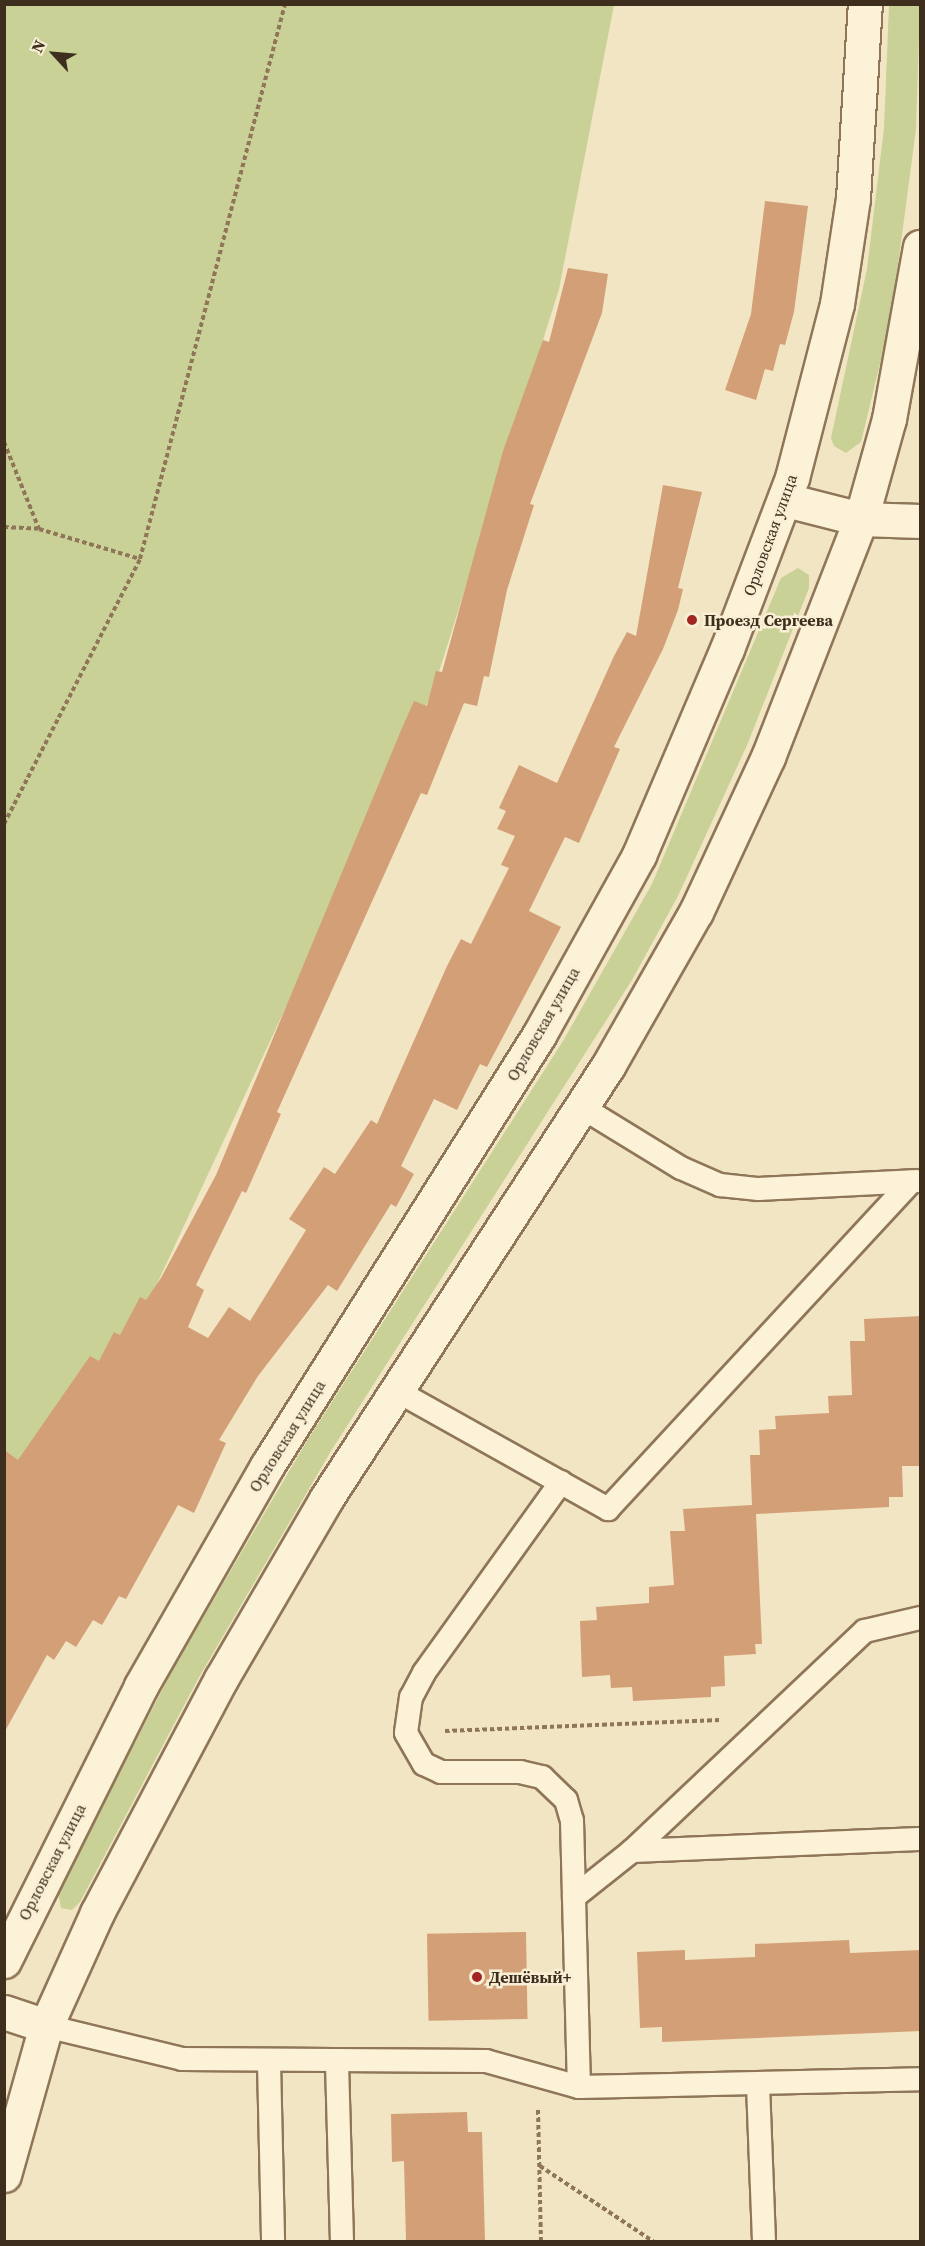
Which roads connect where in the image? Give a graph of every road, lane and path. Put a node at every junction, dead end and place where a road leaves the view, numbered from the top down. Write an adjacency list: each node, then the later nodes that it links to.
1 (285, 4): 10 (path)
2 (865, 4): 5 (street, Орловская улица)
3 (921, 247): 6 (street)
4 (4, 442): 9 (path)
5 (786, 500): 6 (street); 22 (street, Орловская улица)
6 (861, 519): 7 (street); 12 (street)
7 (921, 521)
8 (4, 527): 9 (path)
9 (39, 529): 10 (path)
10 (140, 559): 11 (path)
11 (4, 824)
12 (583, 1108): 13 (lane); 14 (street)
13 (916, 1181): 15 (lane)
14 (397, 1391): 15 (lane); 26 (street)
15 (561, 1482): 18 (lane)
16 (921, 1618): 17 (lane)
17 (774, 1718): 18 (path); 20 (lane)
18 (406, 1733): 21 (lane)
19 (921, 1839): 20 (lane)
20 (632, 1851): 21 (lane)
21 (574, 1897): 32 (lane)
22 (29, 1905): 23 (street); 24 (street, Орловская улица)
23 (4, 1927)
24 (4, 1961)
25 (4, 2012): 26 (street)
26 (46, 2026): 27 (lane); 34 (street)
27 (269, 2062): 28 (lane); 35 (lane)
28 (337, 2063): 29 (lane); 36 (lane)
29 (537, 2075): 32 (lane); 33 (path)
30 (921, 2079): 31 (lane)
31 (758, 2085): 32 (lane); 39 (lane)
32 (579, 2087)
33 (539, 2165): 37 (path); 38 (path)
34 (4, 2175)
35 (273, 2241)
36 (342, 2241)
37 (541, 2241)
38 (654, 2241)
39 (764, 2241)

